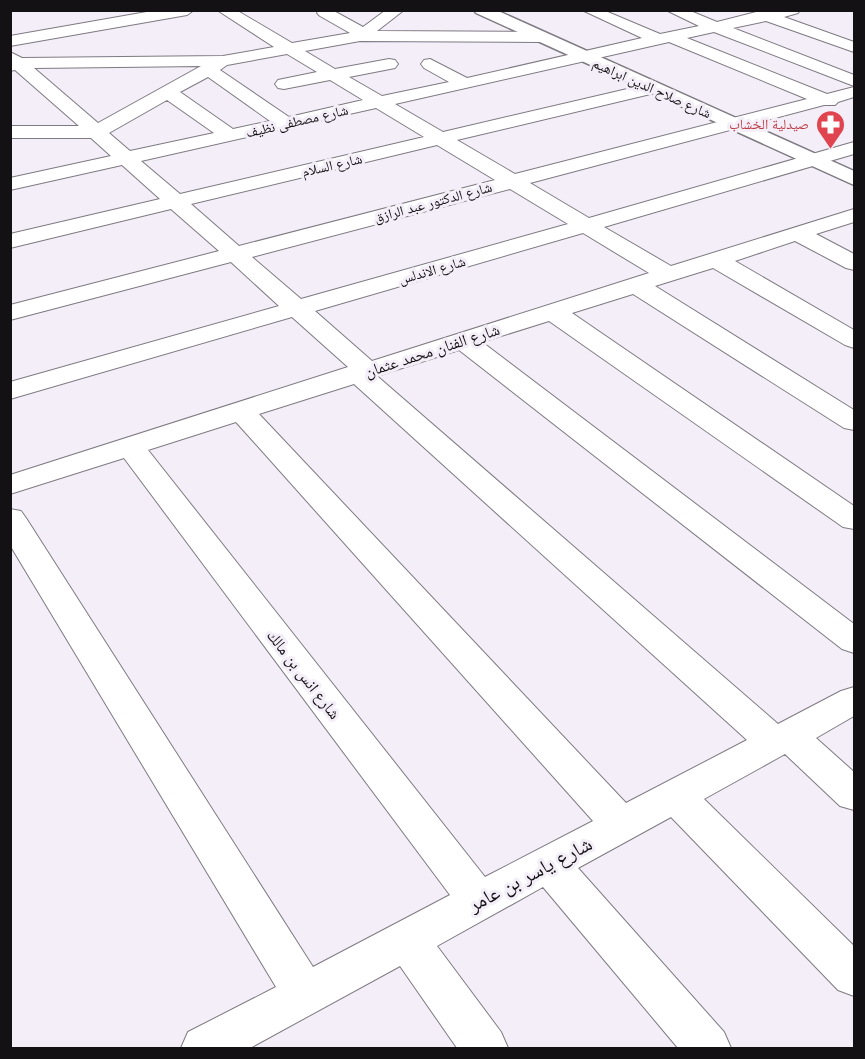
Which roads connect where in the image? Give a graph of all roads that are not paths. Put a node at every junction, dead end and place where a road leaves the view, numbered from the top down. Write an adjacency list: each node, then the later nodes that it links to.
1 (112, 10): 11 (street)
2 (187, 10): 11 (street)
3 (224, 10): 27 (street)
4 (397, 10): 17 (street)
5 (589, 10): 22 (street)
6 (673, 10): 13 (street)
7 (793, 10): 10 (street, شارع مصطفى نظيف)
8 (489, 11): 20 (street, شارع صلاح الدين ابراهيم)
9 (325, 12): 17 (street)
10 (760, 13): 13 (street, شارع مصطفى نظيف); 21 (street)
11 (131, 20): 14 (street); 16 (street)
12 (18, 26): 18 (street)
13 (716, 27): 22 (street, شارع مصطفى نظيف); 36 (street)
14 (84, 28): 18 (street); 23 (street)
15 (855, 31): 21 (street)
16 (153, 33)
17 (364, 36): 19 (street); 27 (street); 34 (street)
18 (32, 37): 24 (street)
19 (439, 37): 20 (street); 28 (street)
20 (540, 37): 29 (street, شارع صلاح الدين ابراهيم)
21 (826, 37): 26 (street)
22 (664, 38): 29 (street, شارع مصطفى نظيف); 42 (street)
23 (98, 40)
24 (10, 41)
25 (172, 47): 31 (street)
26 (855, 47)
27 (289, 49): 31 (street); 34 (street)
28 (467, 53)
29 (582, 56): 35 (street, شارع مصطفى نظيف); 39 (street, شارع صلاح الدين ابراهيم)
30 (13, 62): 31 (street); 48 (street)
31 (207, 64): 40 (street); 45 (street)
32 (430, 64): 37 (street)
33 (482, 64): 35 (street)
34 (332, 75): 38 (street); 43 (street)
35 (502, 75): 37 (street, شارع مصطفى نظيف)
36 (855, 81)
37 (464, 83): 43 (street, شارع مصطفى نظيف)
38 (284, 84)
39 (653, 88): 46 (street, شارع صلاح الدين ابراهيم); 50 (street, شارع السلام)
40 (168, 92): 48 (street); 49 (street)
41 (855, 92): 42 (street, شارع الدكتور عبد الرازق)
42 (825, 99): 44 (street); 46 (street, شارع الدكتور عبد الرازق)
43 (379, 102): 45 (street, شارع مصطفى نظيف); 50 (street)
44 (855, 112)
45 (286, 123): 49 (street, شارع مصطفى نظيف)
46 (732, 124): 53 (street, شارع صلاح الدين ابراهيم); 55 (street, شارع الدكتور عبد الرازق)
47 (10, 132): 48 (street)
48 (96, 132): 52 (street)
49 (230, 136): 52 (street, شارع مصطفى نظيف)
50 (440, 139): 55 (street); 57 (street, شارع السلام)
51 (855, 148): 53 (street, شارع الاندلس)
52 (126, 159): 56 (street, شارع مصطفى نظيف); 57 (street)
53 (812, 160): 54 (street, شارع صلاح الدين ابراهيم); 59 (street, شارع الاندلس)
54 (855, 179)
55 (512, 181): 59 (street); 62 (street, شارع الدكتور عبد الرازق)
56 (10, 184)
57 (175, 202): 61 (street, شارع السلام); 62 (street)
58 (855, 215): 60 (street, شارع الفنان محمد عثمان)
59 (585, 225): 65 (street); 67 (street, شارع الاندلس)
60 (797, 233): 63 (street, شارع الفنان محمد عثمان); 64 (street)
61 (10, 241)
62 (235, 254): 67 (street); 69 (street, شارع الدكتور عبد الرازق)
63 (715, 260): 65 (street, شارع الفنان محمد عثمان); 71 (street)
64 (855, 263)
65 (668, 274): 66 (street, شارع الفنان محمد عثمان)
66 (636, 285): 68 (street, شارع الفنان محمد عثمان); 75 (street)
67 (297, 309): 72 (street); 73 (street, شارع الاندلس)
68 (552, 311): 70 (street, شارع الفنان محمد عثمان); 79 (street)
69 (10, 313)
70 (462, 340): 72 (street, شارع الفنان محمد عثمان); 80 (street)
71 (855, 340)
72 (363, 372): 74 (street, شارع الفنان محمد عثمان); 82 (street)
73 (10, 391)
74 (241, 411): 76 (street, شارع الفنان محمد عثمان); 85 (street)
75 (855, 422)
76 (130, 446): 77 (street, شارع الفنان محمد عثمان); 87 (street, شارع انس بن مالك)
77 (10, 485)
78 (10, 518): 90 (street)
79 (855, 520)
80 (855, 641)
81 (855, 700): 82 (street, شارع ياسر بن عامر)
82 (781, 739): 83 (street, شارع ياسر بن عامر); 84 (street)
83 (675, 795): 85 (street, شارع ياسر بن عامر); 89 (street)
84 (855, 795)
85 (621, 825): 86 (street, شارع ياسر بن عامر)
86 (549, 864): 87 (street, شارع ياسر بن عامر); 93 (street)
87 (479, 901): 88 (street, شارع ياسر بن عامر)
88 (407, 940): 90 (street, شارع ياسر بن عامر); 92 (street)
89 (855, 976)
90 (305, 994): 91 (street, شارع ياسر بن عامر)
91 (217, 1046)
92 (484, 1048)
93 (707, 1048)

